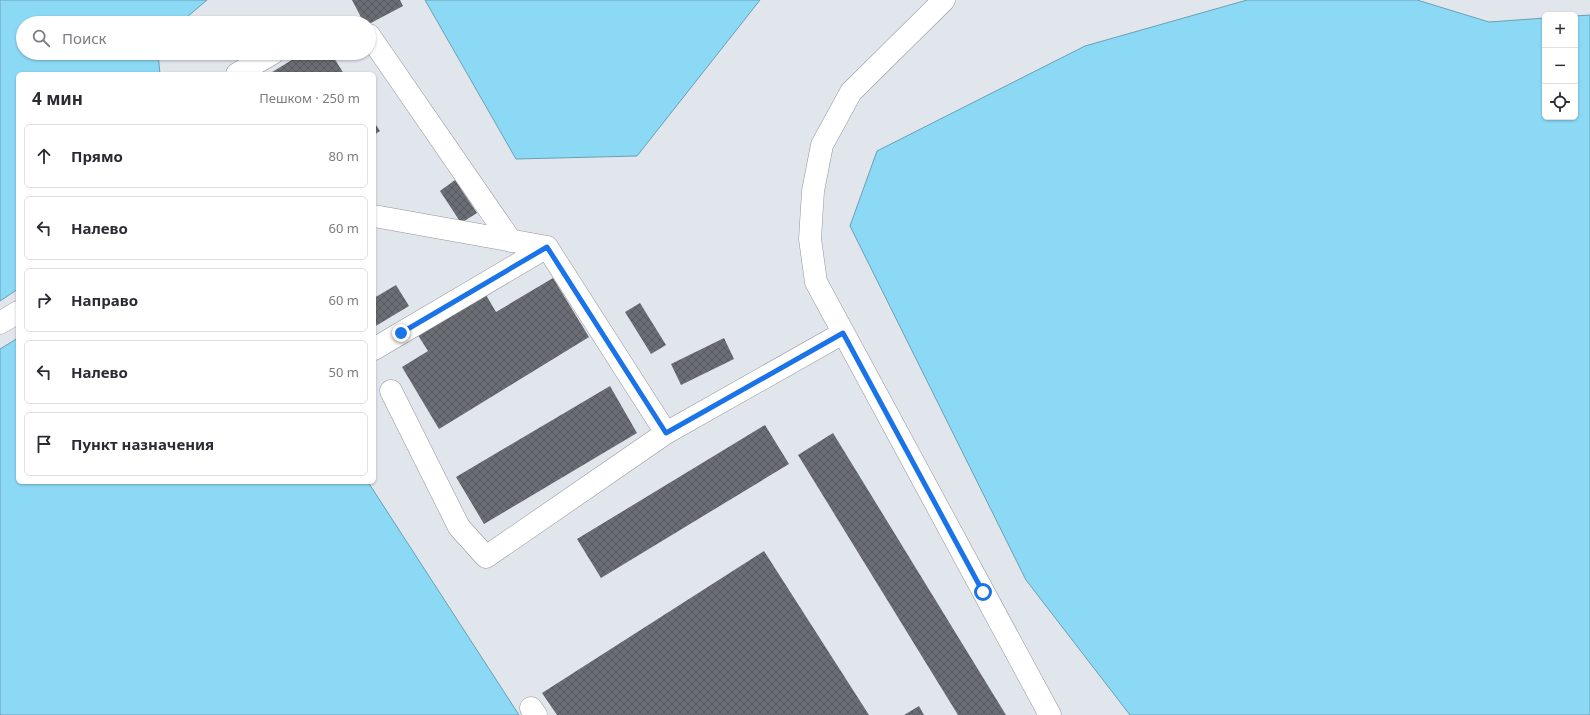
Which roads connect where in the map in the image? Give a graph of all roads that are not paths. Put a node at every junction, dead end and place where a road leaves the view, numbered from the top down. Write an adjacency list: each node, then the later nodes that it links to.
1 (944, 0): 10 (lane)
2 (376, 45): 6 (lane)
3 (261, 60): 4 (lane)
4 (240, 72)
5 (376, 216): 6 (lane)
6 (511, 241): 7 (lane)
7 (547, 247): 11 (lane); 13 (lane)
8 (16, 313): 9 (lane)
9 (0, 323)
10 (843, 333): 13 (lane); 14 (lane)
11 (376, 348)
12 (391, 391): 13 (lane)
13 (666, 433)
14 (1050, 715)

